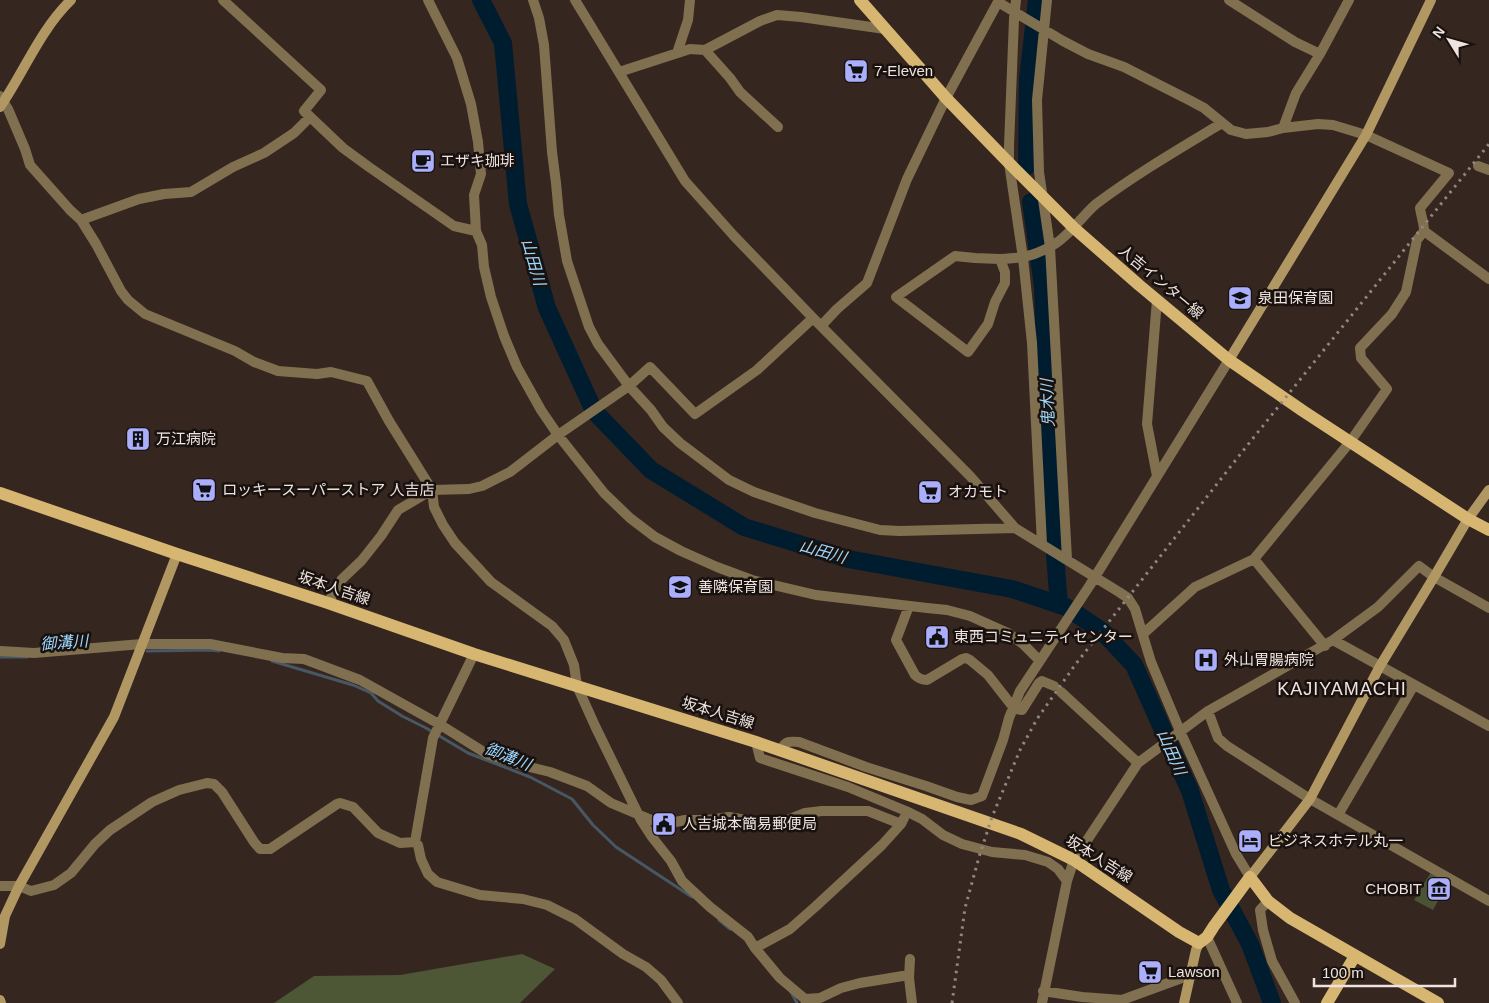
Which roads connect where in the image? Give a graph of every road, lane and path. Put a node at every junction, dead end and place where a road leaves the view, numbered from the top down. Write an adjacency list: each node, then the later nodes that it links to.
1 (71, 0): 22 (street)
2 (223, 0): 23 (street)
3 (428, 0): 34 (street)
4 (533, 0): 44 (street)
5 (575, 0): 20 (street)
6 (690, 0): 18 (street)
7 (860, 0): 16 (main road, 人吉インター線)
8 (1016, 0): 14 (street)
9 (1047, 0): 15 (street)
10 (1229, 0): 19 (street)
11 (1349, 0): 19 (street)
12 (1431, 0): 27 (street)
13 (998, 1): 14 (street); 21 (street)
14 (1016, 13): 15 (street); 28 (street)
15 (1041, 27): 24 (street); 31 (street)
16 (885, 29): 17 (street); 21 (main road, 人吉インター線)
17 (705, 50): 18 (street); 25 (street)
18 (677, 53): 20 (street)
19 (1320, 54): 26 (street)
20 (619, 72): 41 (street)
21 (946, 98): 28 (main road, 人吉インター線); 42 (street)
22 (1, 102): 32 (street)
23 (310, 117): 32 (street); 34 (street)
24 (1222, 123): 26 (street); 33 (street)
25 (778, 128)
26 (1283, 128): 27 (street)
27 (1366, 135): 35 (street); 43 (street)
28 (1009, 163): 31 (main road, 人吉インター線); 37 (street)
29 (1478, 166): 30 (street)
30 (1489, 170)
31 (1042, 196): 33 (main road, 人吉インター線); 36 (street)
32 (81, 220): 48 (street)
33 (1074, 228): 36 (street); 40 (main road, 人吉インター線)
34 (476, 231): 45 (street)
35 (1424, 231): 39 (street); 46 (street)
36 (1050, 247): 37 (street); 56 (street)
37 (1022, 258): 38 (street); 54 (street)
38 (1000, 259): 38 (street)
39 (1489, 279)
40 (1157, 300): 43 (main road, 人吉インター線); 47 (street)
41 (813, 318): 42 (street); 44 (street)
42 (822, 326): 52 (street)
43 (1229, 360): 46 (main road, 人吉インター線); 47 (street)
44 (629, 386): 45 (street); 52 (street)
45 (558, 435): 48 (street); 61 (street)
46 (1350, 442): 51 (main road, 人吉インター線); 57 (street)
47 (1157, 476): 59 (street)
48 (432, 490): 60 (street); 71 (street)
49 (1489, 490): 51 (street)
50 (0, 493): 55 (main road, 坂本人吉線)
51 (1468, 519): 53 (main road, 人吉インター線); 58 (street)
52 (1015, 528): 54 (street)
53 (1489, 530)
54 (1042, 544): 56 (street)
55 (177, 554): 60 (main road, 坂本人吉線); 65 (street)
56 (1067, 559): 59 (street)
57 (1254, 559): 63 (street); 64 (street)
58 (1434, 578): 62 (street); 64 (street); 69 (street)
59 (1093, 581): 63 (street); 68 (street)
60 (328, 603): 67 (main road, 坂本人吉線)
61 (909, 606): 68 (street); 72 (street)
62 (1489, 608)
63 (1143, 634): 76 (street)
64 (1329, 643): 69 (street); 73 (street)
65 (142, 644): 66 (street); 74 (street); 90 (street)
66 (0, 651)
67 (474, 654): 71 (main road, 坂本人吉線); 74 (street)
68 (1041, 657): 72 (street)
69 (1380, 666): 70 (street); 80 (street)
70 (1414, 685): 75 (street); 83 (street)
71 (578, 686): 77 (main road, 坂本人吉線); 82 (street)
72 (1013, 707): 78 (street); 79 (street)
73 (1208, 711): 76 (street); 80 (street)
74 (439, 724): 82 (street); 85 (street)
75 (1489, 726)
76 (1180, 732): 79 (street); 88 (street)
77 (756, 742): 78 (main road, 坂本人吉線); 81 (street)
78 (781, 750): 86 (main road, 坂本人吉線)
79 (1138, 763): 86 (street)
80 (1310, 799): 83 (street); 88 (street)
81 (906, 811): 84 (street); 87 (street)
82 (638, 814): 84 (street); 95 (street)
83 (1338, 815): 92 (street)
84 (901, 824): 95 (street)
85 (415, 842): 90 (street); 102 (street)
86 (1074, 860): 87 (street); 93 (main road, 坂本人吉線)
87 (1066, 881): 100 (street)
88 (1246, 881): 91 (main road); 93 (main road)
89 (0, 886): 90 (street)
90 (20, 886): 94 (street)
91 (1268, 901): 96 (main road); 107 (street)
92 (1489, 901)
93 (1203, 940): 99 (street); 106 (street)
94 (0, 944)
95 (755, 948): 101 (street)
96 (1355, 956): 108 (main road); 109 (main road)
97 (910, 958): 98 (street)
98 (910, 975): 101 (street); 103 (street)
99 (1190, 975): 100 (street); 105 (street)
100 (1043, 992): 104 (street)
101 (806, 1001)
102 (678, 1003)
103 (912, 1003)
104 (1042, 1003)
105 (1184, 1003)
106 (1237, 1003)
107 (1295, 1003)
108 (1327, 1003)
109 (1438, 1003)

